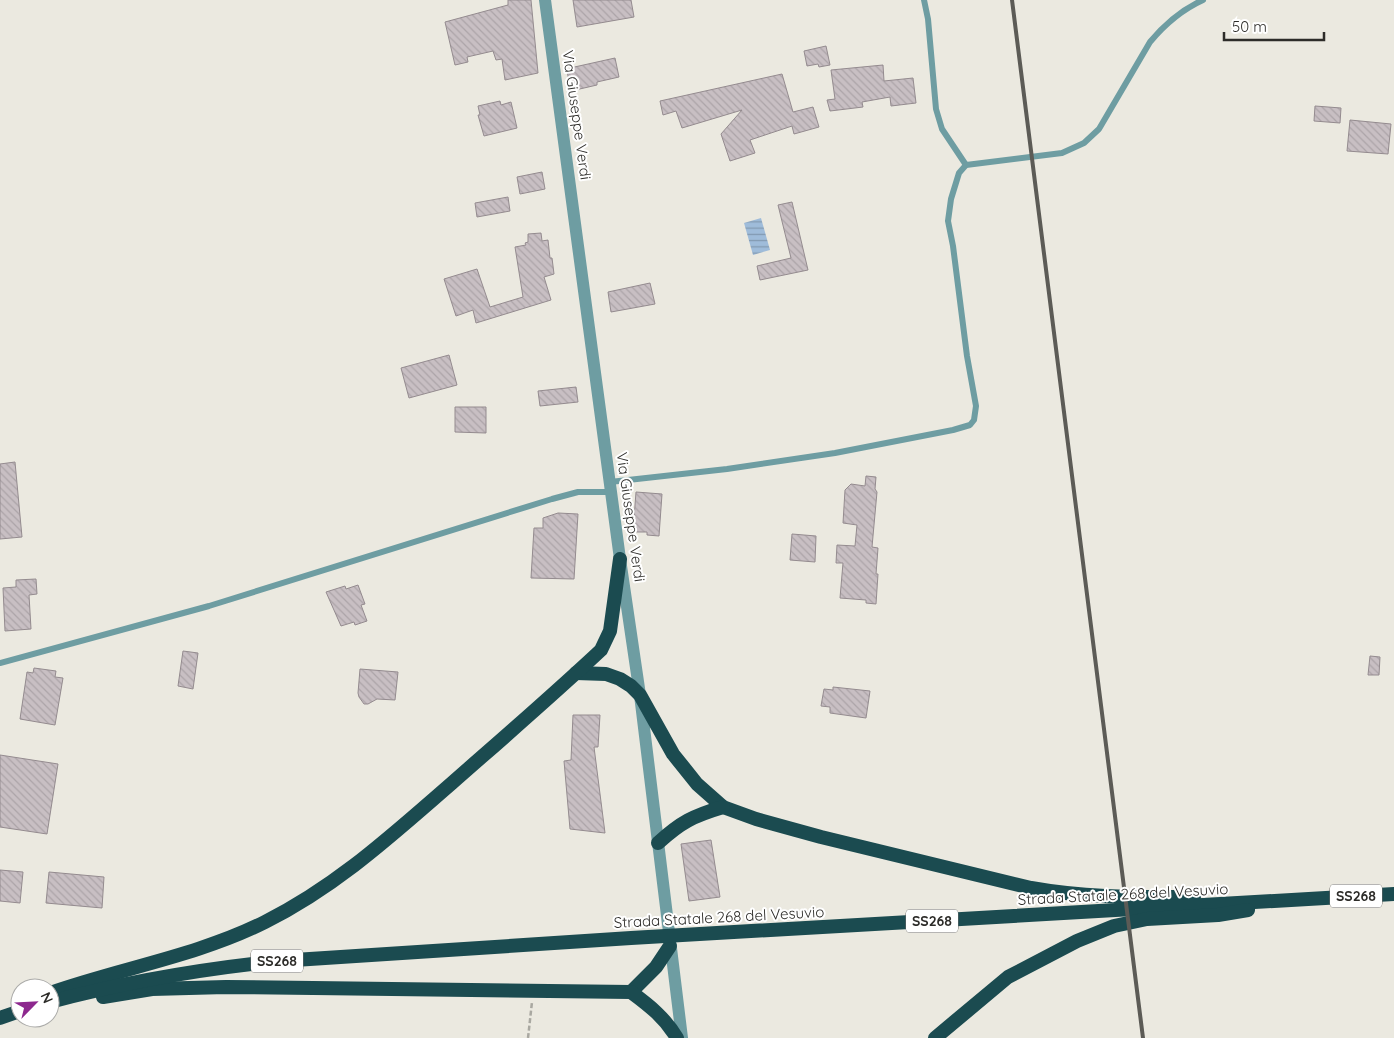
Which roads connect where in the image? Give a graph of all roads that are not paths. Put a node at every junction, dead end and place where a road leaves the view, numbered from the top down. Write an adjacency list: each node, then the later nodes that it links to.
1 (544, 0): 5 (street, Via Giuseppe Verdi)
2 (924, 0): 4 (lane)
3 (1203, 0): 4 (lane)
4 (966, 165): 5 (lane)
5 (610, 487): 6 (street, Via Giuseppe Verdi); 7 (lane)
6 (620, 559): 8 (highway); 9 (street, Via Giuseppe Verdi)
7 (0, 663)
8 (576, 673): 9 (highway); 17 (highway)
9 (640, 695): 10 (highway); 11 (street, Via Giuseppe Verdi)
10 (723, 807): 11 (highway); 14 (highway)
11 (658, 843): 16 (street, Via Giuseppe Verdi)
12 (1394, 894): 13 (highway, Strada Statale 268 del Vesuvio / SS268)
13 (1318, 898): 15 (highway, Strada Statale 268 del Vesuvio / SS268); 15 (highway)
14 (1109, 904): 15 (highway); 19 (highway, Strada Statale 268 del Vesuvio / SS268)
15 (1146, 908): 23 (highway)
16 (670, 946): 18 (highway); 22 (street, Via Giuseppe Verdi)
17 (60, 990)
18 (631, 992): 20 (highway); 21 (highway)
19 (60, 1001)
20 (60, 1002)
21 (677, 1038)
22 (682, 1038)
23 (935, 1038)

